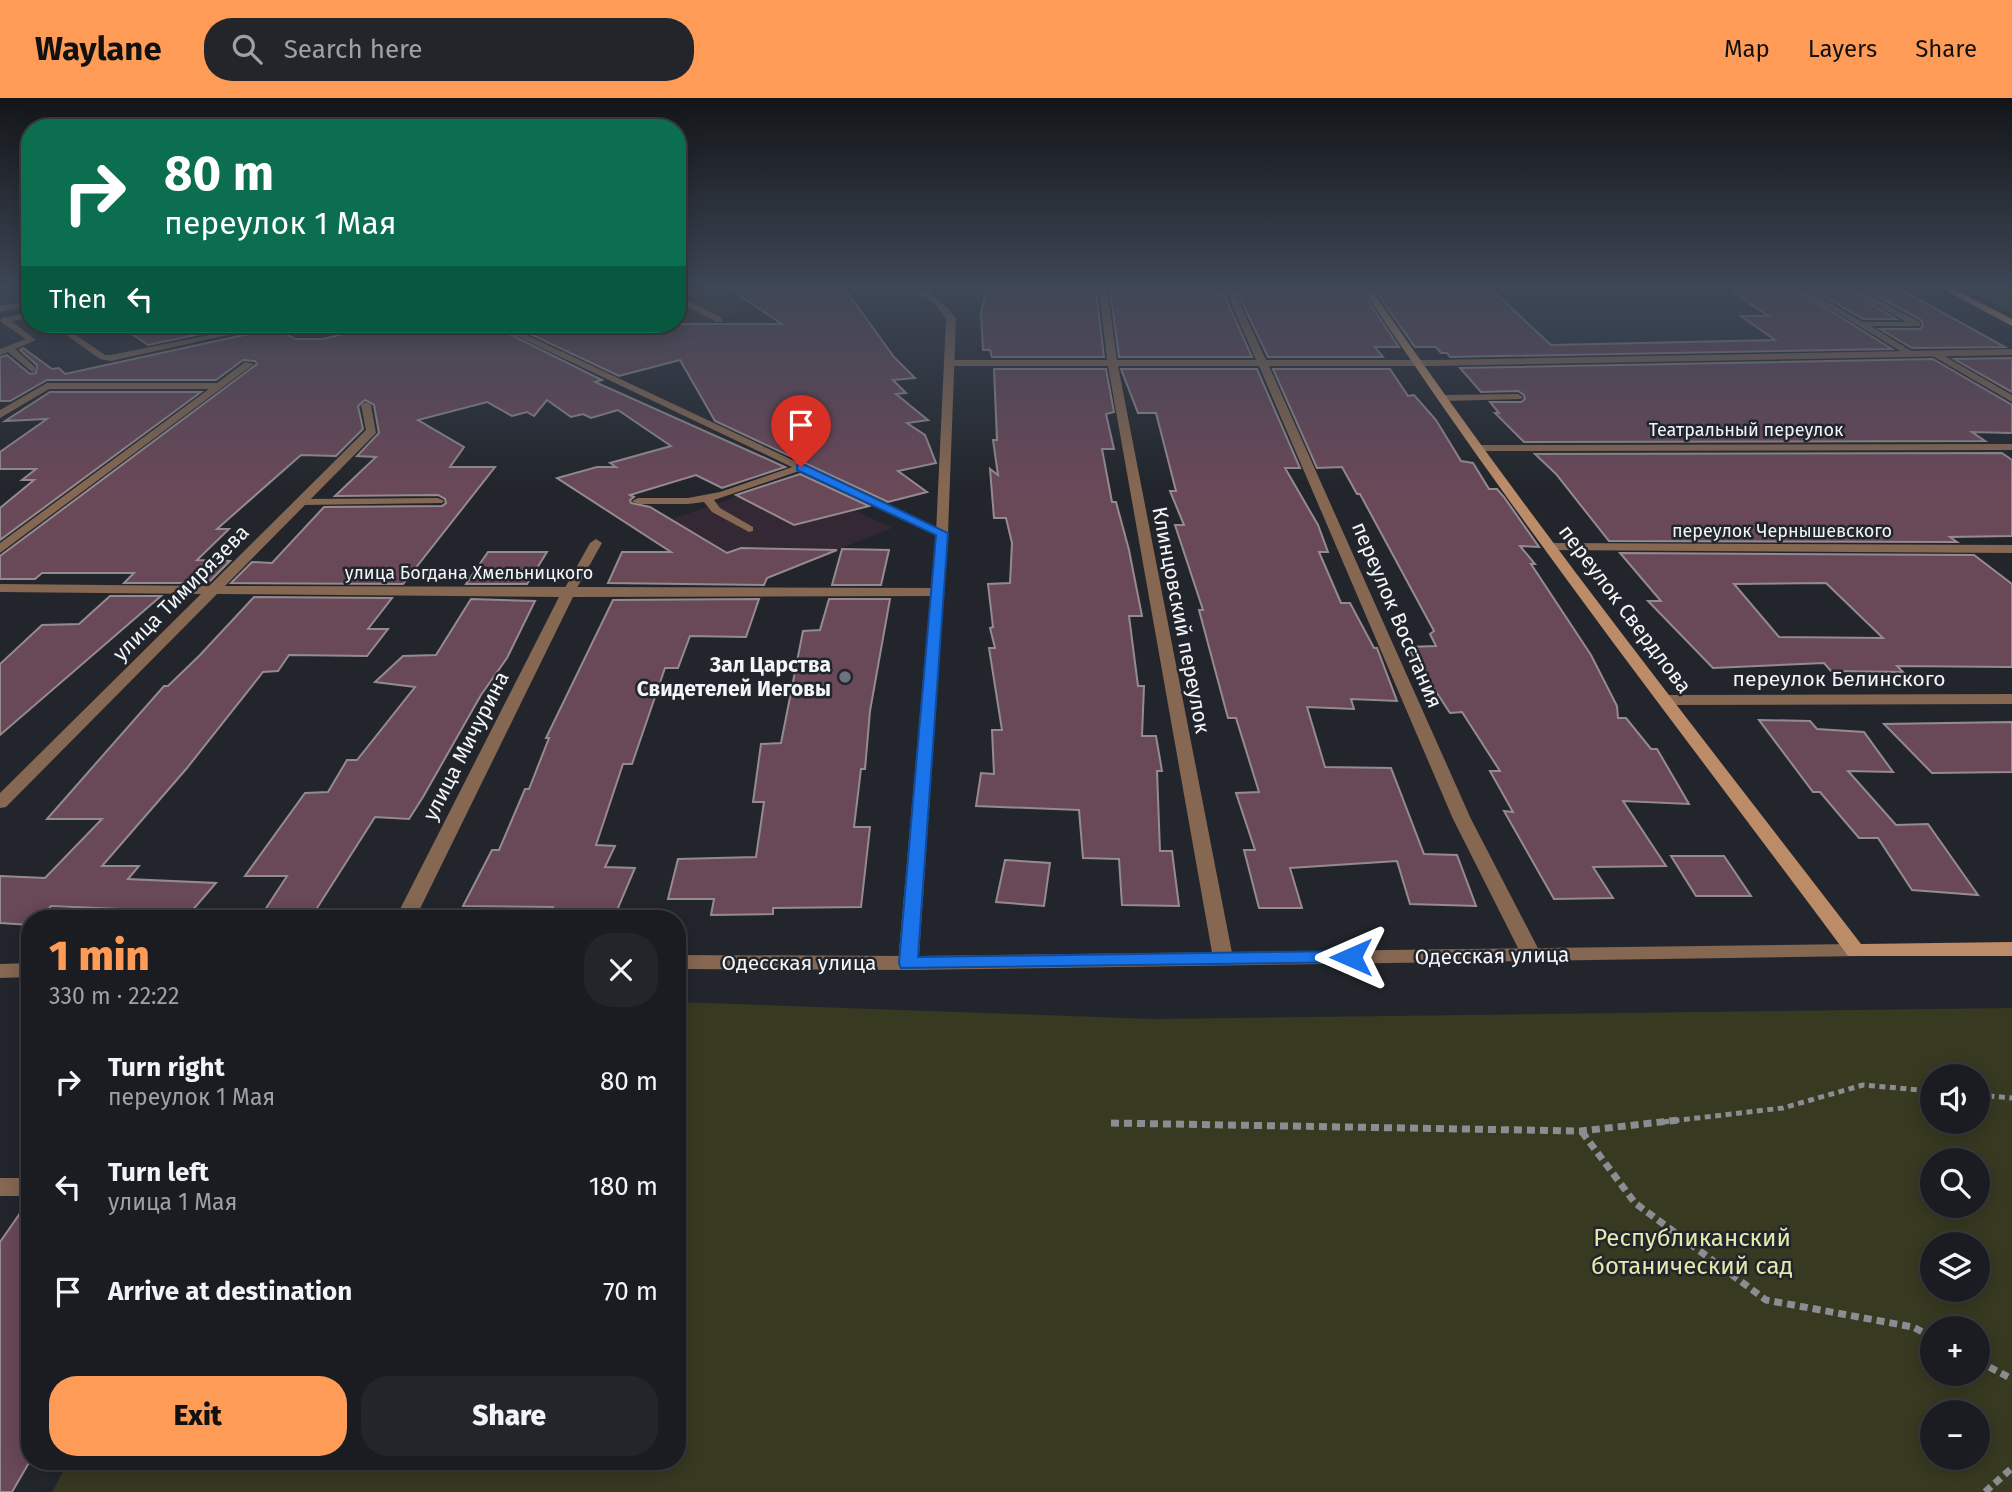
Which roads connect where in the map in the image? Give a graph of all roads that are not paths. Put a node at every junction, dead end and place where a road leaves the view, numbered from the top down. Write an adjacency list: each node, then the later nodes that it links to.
1 (15, 354): 16 (lane)
2 (97, 354): 3 (lane)
3 (130, 354)
4 (560, 354): 25 (street)
5 (949, 354): 11 (street)
6 (1111, 354): 12 (street, Клинцовский переулок)
7 (1259, 354): 13 (street, переулок Восстания)
8 (1411, 354): 14 (main road, переулок Свердлова)
9 (1909, 354): 14 (street)
10 (1934, 354): 20 (lane)
11 (948, 363): 12 (street); 31 (street)
12 (1112, 363): 13 (street); 47 (street, Клинцовский переулок)
13 (1263, 363): 14 (street); 46 (street, переулок Восстания)
14 (1417, 363): 19 (main road, переулок Свердлова)
15 (249, 364): 17 (street)
16 (32, 369)
17 (218, 386): 22 (street); 34 (street)
18 (1518, 397): 19 (lane)
19 (1445, 398): 24 (main road, переулок Свердлова)
20 (2012, 399)
21 (366, 405): 29 (street, улица Тимирязева)
22 (0, 415)
23 (2012, 447): 24 (street, Театральный переулок)
24 (1480, 448): 33 (main road, переулок Свердлова)
25 (801, 467): 26 (lane); 31 (street)
26 (707, 498): 28 (lane); 30 (lane)
27 (438, 501): 29 (lane)
28 (638, 501)
29 (301, 502): 37 (street, улица Тимирязева)
30 (749, 529)
31 (942, 533): 38 (street)
32 (596, 543): 39 (lane)
33 (1552, 547): 35 (street, переулок Чернышевского); 41 (main road, переулок Свердлова)
34 (0, 549)
35 (2012, 549)
36 (0, 588): 37 (street, улица Богдана Хмельницкого)
37 (214, 590): 39 (street, улица Богдана Хмельницкого); 42 (street, улица Тимирязева)
38 (937, 592): 39 (street, улица Богдана Хмельницкого); 49 (street)
39 (568, 593): 43 (street, улица Мичурина)
40 (2012, 699): 41 (street, переулок Белинского)
41 (1667, 700): 45 (main road, переулок Свердлова)
42 (0, 803)
43 (410, 910)
44 (2012, 949): 45 (main road, Одесская улица)
45 (1855, 951): 46 (street, Одесская улица)
46 (1532, 956): 47 (street, Одесская улица)
47 (1223, 958): 49 (street, Одесская улица)
48 (686, 962): 49 (street, Одесская улица)
49 (908, 963)
50 (21, 970): 51 (street)
51 (0, 971)
52 (0, 1187): 53 (lane)
53 (21, 1187)

